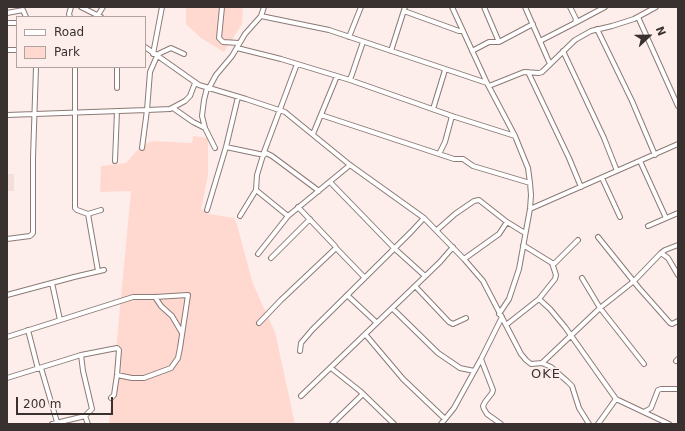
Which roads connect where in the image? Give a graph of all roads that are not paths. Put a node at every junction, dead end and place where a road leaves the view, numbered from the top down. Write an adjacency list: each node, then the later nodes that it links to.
1 (81, 7): 16 (street)
2 (103, 7): 16 (street)
3 (162, 7): 34 (street)
4 (222, 7): 27 (street)
5 (264, 7): 17 (street)
6 (361, 7): 23 (street)
7 (452, 7): 22 (street)
8 (484, 7): 26 (street)
9 (525, 7): 20 (street)
10 (570, 7): 19 (street)
11 (605, 7): 19 (street)
12 (656, 7): 18 (street)
13 (405, 9): 22 (street); 30 (street)
14 (7, 13): 15 (street)
15 (26, 16)
16 (100, 16)
17 (261, 16): 23 (street); 27 (street)
18 (638, 18): 21 (street); 49 (street)
19 (575, 23): 24 (street)
20 (533, 24): 24 (street); 26 (street)
21 (597, 29): 32 (street); 69 (street)
22 (463, 31): 31 (street)
23 (349, 37): 25 (street)
24 (540, 40): 36 (street)
25 (363, 42): 30 (street); 43 (street)
26 (499, 42): 31 (street)
27 (239, 43): 29 (street)
28 (146, 48): 34 (street)
29 (237, 48): 35 (street); 47 (street)
30 (391, 51): 40 (street)
31 (472, 51): 45 (street)
32 (563, 51): 36 (street); 73 (street)
33 (184, 54): 34 (street)
34 (155, 55): 44 (street); 52 (street)
35 (297, 64): 42 (street); 53 (street)
36 (550, 64): 41 (street)
37 (36, 68): 56 (street)
38 (75, 68): 55 (street)
39 (117, 68): 46 (street)
40 (445, 70): 45 (street); 51 (street)
41 (528, 72): 45 (street); 77 (street)
42 (337, 76): 43 (street); 58 (street)
43 (350, 80): 51 (street)
44 (195, 82): 47 (street); 50 (street)
45 (488, 84): 62 (street)
46 (117, 88)
47 (208, 88): 48 (street); 60 (street)
48 (238, 97): 53 (street); 66 (street)
49 (678, 106)
50 (173, 108): 52 (street); 60 (street)
51 (433, 109): 59 (street)
52 (147, 110): 54 (street); 64 (street)
53 (280, 110): 61 (street); 67 (street)
54 (116, 111): 55 (street); 70 (street)
55 (76, 112): 56 (street); 85 (street)
56 (35, 114): 57 (street); 97 (street)
57 (7, 115)
58 (321, 115): 61 (street); 68 (street)
59 (452, 116): 62 (street); 68 (street)
60 (205, 128): 65 (street)
61 (313, 134): 72 (street)
62 (515, 136): 76 (street)
63 (678, 144): 69 (street)
64 (142, 148)
65 (215, 148)
66 (226, 148): 67 (street); 83 (street)
67 (264, 154): 78 (street); 79 (street)
68 (439, 154): 76 (street)
69 (655, 154): 71 (street)
70 (116, 161)
71 (640, 161): 73 (street); 90 (street)
72 (350, 165): 75 (street); 89 (street)
73 (617, 170): 74 (street)
74 (602, 178): 77 (street); 88 (street)
75 (330, 182): 79 (street); 103 (street)
76 (530, 183): 81 (street)
77 (581, 188): 81 (street)
78 (256, 190): 86 (street); 87 (street)
79 (318, 190): 80 (street)
80 (298, 207): 87 (street); 91 (street)
81 (530, 209): 95 (street)
82 (101, 210): 85 (street)
83 (207, 210)
84 (678, 213): 90 (street)
85 (88, 214): 110 (street)
86 (240, 216)
87 (288, 216): 105 (street)
88 (620, 217)
89 (424, 218): 94 (street); 103 (street)
90 (666, 218): 93 (street)
91 (310, 219): 102 (street); 106 (street)
92 (507, 222): 94 (street); 95 (street); 107 (street)
93 (648, 226)
94 (437, 230): 101 (street)
95 (525, 234): 99 (street)
96 (598, 237): 115 (street)
97 (7, 239)
98 (578, 240): 108 (street)
99 (523, 245): 108 (street); 124 (street)
100 (678, 245): 104 (street)
101 (453, 247): 107 (street); 112 (street)
102 (336, 248): 113 (street); 128 (street)
103 (394, 248): 112 (street); 113 (street)
104 (661, 253): 111 (street); 115 (street)
105 (258, 254)
106 (272, 258)
107 (464, 259): 124 (street)
108 (552, 263): 121 (street)
109 (104, 270): 110 (street)
110 (98, 271): 116 (street)
111 (678, 275)
112 (425, 276): 117 (street)
113 (364, 277): 119 (street)
114 (582, 278): 123 (street)
115 (634, 281): 123 (street); 127 (street)
116 (52, 283): 118 (street); 126 (street)
117 (415, 286): 122 (street); 125 (street)
118 (7, 295)
119 (347, 295): 129 (street); 136 (street)
120 (155, 298): 126 (street); 132 (street); 132 (street)
121 (539, 299): 130 (street); 134 (street)
122 (392, 308): 129 (street); 143 (street)
123 (600, 308): 134 (street); 140 (street)
124 (501, 316): 130 (street); 138 (street)
125 (466, 318)
126 (60, 320): 131 (street)
127 (678, 321)
128 (259, 322)
129 (376, 323): 133 (street)
130 (506, 325): 139 (street)
131 (28, 330): 135 (street); 141 (street)
132 (182, 333): 144 (street)
133 (364, 334): 142 (street); 153 (street)
134 (570, 336): 139 (street); 150 (street)
135 (7, 337)
136 (300, 351)
137 (81, 355): 141 (street); 144 (street); 152 (street)
138 (481, 359): 143 (street); 160 (street)
139 (542, 362): 161 (street)
140 (644, 364)
141 (40, 368): 145 (street); 154 (street)
142 (330, 368): 147 (street); 148 (street)
143 (474, 371): 153 (street)
144 (117, 375): 149 (street)
145 (7, 378)
146 (678, 389): 151 (street)
147 (363, 394): 155 (street); 158 (street)
148 (301, 396)
149 (111, 398)
150 (616, 399): 151 (street); 162 (street)
151 (643, 412): 163 (street)
152 (85, 416): 154 (street); 157 (street)
153 (445, 419): 159 (street)
154 (57, 422): 156 (street)
155 (391, 423)
156 (52, 424)
157 (88, 424)
158 (332, 424)
159 (441, 424)
160 (501, 424)
161 (589, 424)
162 (598, 424)
163 (669, 424)

